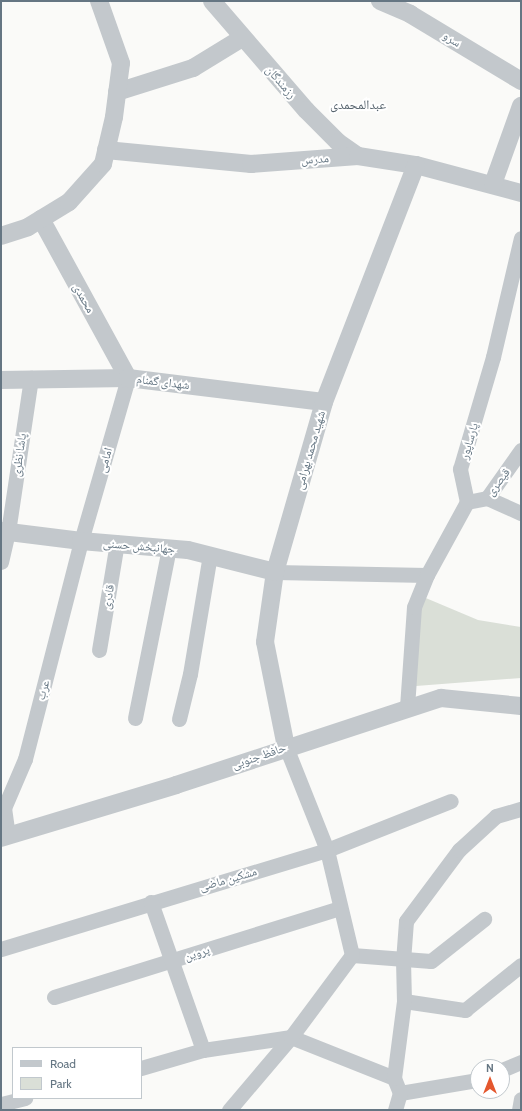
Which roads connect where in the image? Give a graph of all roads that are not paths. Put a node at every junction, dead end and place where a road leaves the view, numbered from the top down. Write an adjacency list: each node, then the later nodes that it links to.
1 (99, 1): 6 (street)
2 (212, 1): 4 (street, رزمندگان)
3 (380, 1): 5 (street, سرو)
4 (242, 38): 6 (street); 9 (street, رزمندگان)
5 (521, 82)
6 (117, 92): 8 (street)
7 (521, 106): 11 (street)
8 (106, 150): 9 (street, مدرس); 13 (street)
9 (358, 156): 10 (street, مدرس)
10 (416, 165): 11 (street, مدرس); 19 (street, شهید محمد بهرامی)
11 (493, 184): 12 (street, مدرس)
12 (521, 192)
13 (41, 219): 14 (street); 17 (street, محمدی)
14 (1, 236)
15 (521, 238): 22 (street, پارساپور)
16 (31, 378): 17 (street, شهدای گمنام); 18 (street, شهدای گمنام); 24 (street, پاشا نظری)
17 (128, 378): 19 (street, شهدای گمنام); 25 (street, امامی)
18 (1, 380)
19 (324, 402): 30 (street, شهید محمد بهرامی)
20 (521, 450): 21 (street, قیصری)
21 (487, 498): 22 (street, قیصری); 23 (street)
22 (467, 502): 31 (street)
23 (521, 514)
24 (4, 531): 25 (street, جهانبخش حسنی); 29 (street, پاشا نظری)
25 (82, 541): 26 (street, جهانبخش حسنی); 39 (street, عرب)
26 (117, 543): 27 (street, جهانبخش حسنی); 32 (street, قادری)
27 (169, 548): 28 (street, جهانبخش حسنی); 35 (street)
28 (210, 555): 30 (street, جهانبخش حسنی); 36 (street)
29 (1, 562)
30 (275, 572): 31 (street); 37 (street, شهید محمد بهرامی)
31 (427, 574): 34 (street)
32 (99, 650)
33 (521, 706): 34 (street, حافظ جنوبی)
34 (407, 707): 37 (street, حافظ جنوبی)
35 (135, 718)
36 (179, 719)
37 (286, 747): 41 (street, حافظ جنوبی); 42 (street)
38 (451, 801): 42 (street, مشکین ماضی)
39 (2, 806): 41 (street, عرب)
40 (521, 809): 48 (street)
41 (5, 837)
42 (327, 850): 43 (street, مشکین ماضی); 44 (street)
43 (151, 902): 46 (street, مشکین ماضی); 49 (street)
44 (339, 908): 47 (street); 49 (street, پروین)
45 (484, 919): 48 (street)
46 (1, 949)
47 (352, 955): 48 (street); 53 (street)
48 (403, 961): 52 (street)
49 (171, 962): 51 (street, پروین); 54 (street)
50 (521, 965): 52 (street)
51 (54, 997)
52 (404, 1001): 58 (street)
53 (291, 1037): 54 (street); 58 (street); 64 (street)
54 (203, 1050): 57 (street)
55 (521, 1062): 56 (street)
56 (510, 1067)
57 (142, 1068)
58 (394, 1078): 60 (street)
59 (470, 1081): 60 (street)
60 (400, 1093): 65 (street)
61 (22, 1099): 63 (street)
62 (521, 1099): 66 (street)
63 (1, 1104)
64 (229, 1110)
65 (395, 1110)
66 (519, 1110)

